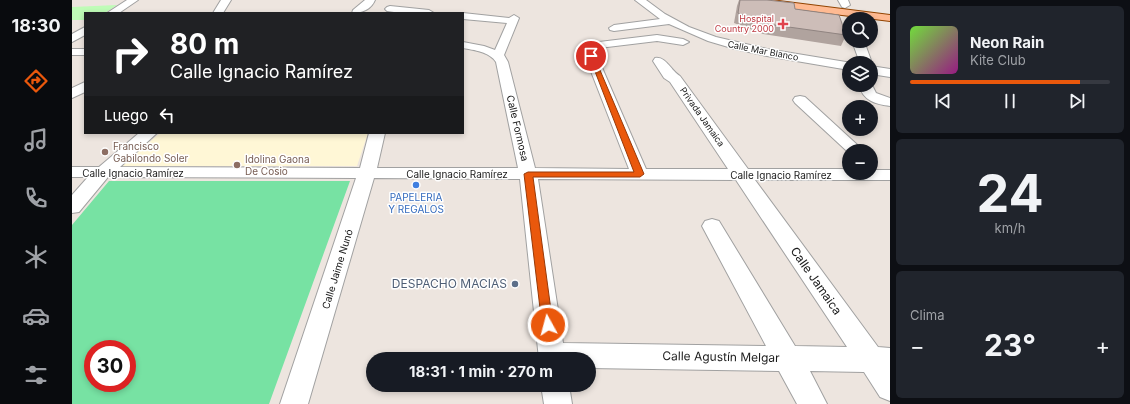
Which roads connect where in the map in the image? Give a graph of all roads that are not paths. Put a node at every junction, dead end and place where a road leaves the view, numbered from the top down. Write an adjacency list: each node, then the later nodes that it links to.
1 (133, 0): 12 (street)
2 (226, 0): 11 (street)
3 (370, 0): 13 (street)
4 (640, 0): 18 (street, Calle Mar Blanco)
5 (745, 0): 10 (main road)
6 (764, 0): 15 (main road)
7 (786, 0): 15 (main road)
8 (802, 0): 10 (main road)
9 (388, 7): 14 (street)
10 (847, 9): 15 (main road); 17 (main road)
11 (212, 10)
12 (114, 12)
13 (356, 12)
14 (421, 12)
15 (890, 13)
16 (464, 16): 27 (street)
17 (890, 18)
18 (672, 21): 19 (street); 21 (street, Calle Mar Blanco)
19 (614, 28)
20 (84, 31): 22 (street)
21 (702, 35): 23 (street); 28 (street, Calle Mar Blanco)
22 (72, 39)
23 (683, 42): 43 (street); 45 (street, Privada Jamaica)
24 (464, 45): 27 (street)
25 (72, 52): 26 (street)
26 (84, 52)
27 (498, 55): 42 (street, Calle Formosa)
28 (842, 65)
29 (878, 72): 30 (street)
30 (889, 76)
31 (84, 87): 33 (street)
32 (867, 92): 35 (street)
33 (72, 94)
34 (800, 100): 38 (street)
35 (890, 102)
36 (148, 134): 40 (street)
37 (377, 134): 41 (street, Calle Jaime Nunó)
38 (848, 144)
39 (72, 172): 40 (street, Calle Ignacio Ramírez)
40 (102, 172): 41 (street, Calle Ignacio Ramírez); 46 (street)
41 (367, 174): 42 (street, Calle Ignacio Ramírez); 54 (street, Calle Jaime Nunó)
42 (528, 174): 43 (street, Calle Ignacio Ramírez); 48 (street, Calle Formosa)
43 (640, 174): 45 (street, Calle Ignacio Ramírez)
44 (884, 174): 45 (street, Calle Ignacio Ramírez)
45 (742, 175): 51 (street, Calle Jamaica)
46 (72, 206)
47 (712, 226): 50 (street)
48 (551, 352)
49 (596, 357): 50 (street, Calle Agustín Melgar)
50 (788, 358): 51 (street, Calle Agustín Melgar); 56 (street)
51 (880, 360): 52 (street, Calle Jamaica)
52 (890, 387)
53 (556, 392): 55 (street)
54 (294, 404)
55 (558, 404)
56 (814, 404)

